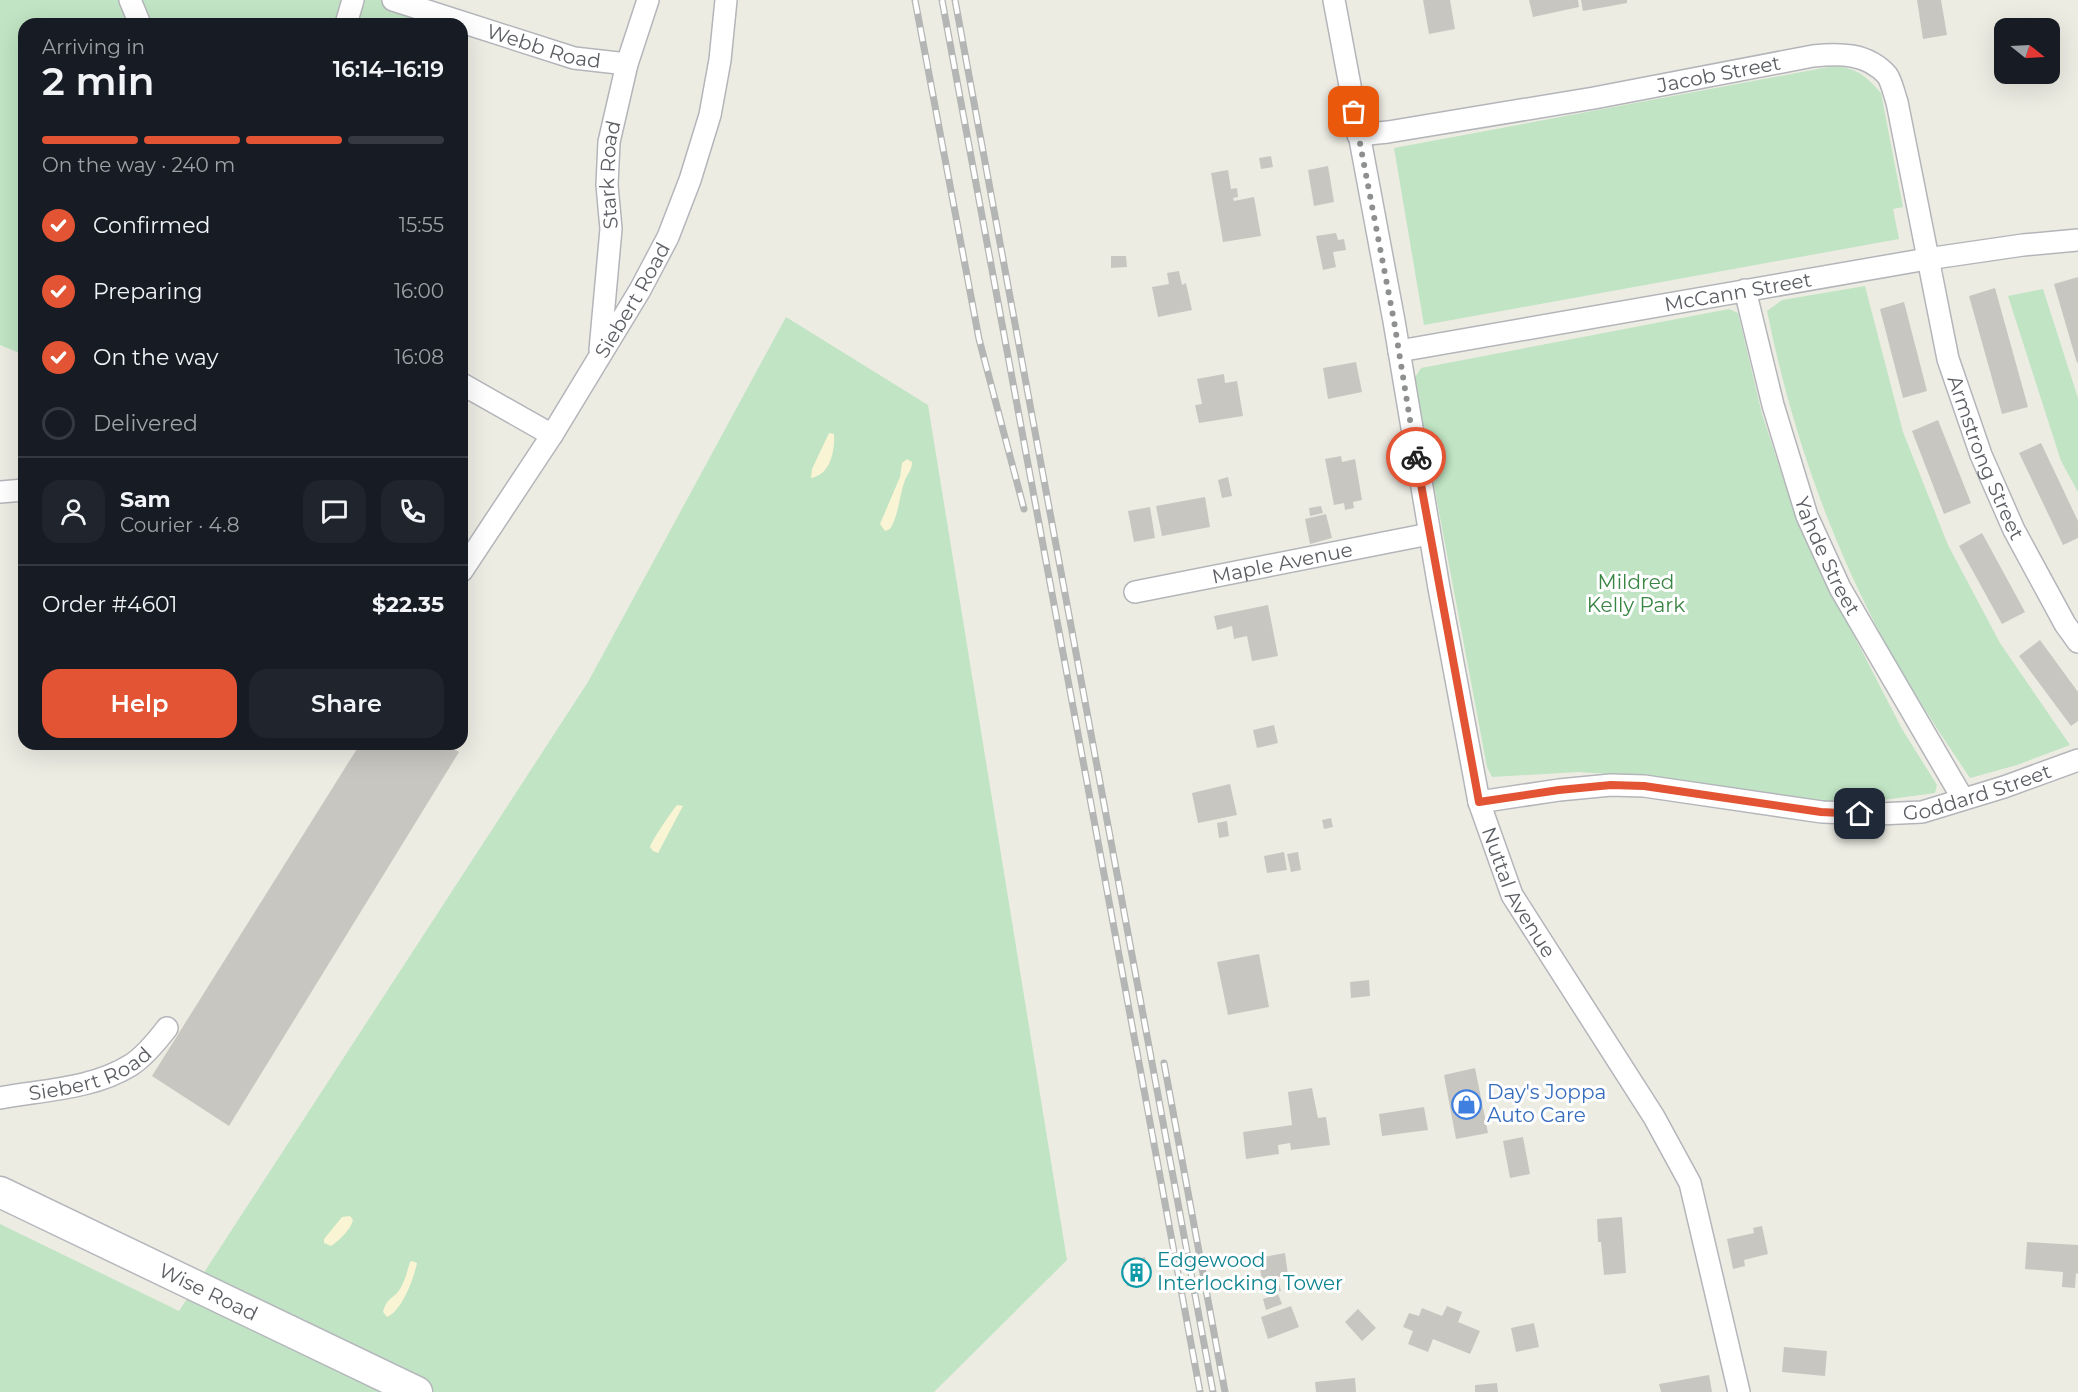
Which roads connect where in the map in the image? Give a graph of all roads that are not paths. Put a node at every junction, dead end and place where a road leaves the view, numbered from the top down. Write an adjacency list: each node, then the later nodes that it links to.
1 (130, 0): 7 (street)
2 (353, 0): 8 (street)
3 (393, 0): 9 (street, Webb Road)
4 (648, 0): 11 (street, Stark Road)
5 (726, 0): 17 (street, Siebert Road)
6 (1334, 0): 12 (street, Nuttal Avenue)
7 (138, 18)
8 (348, 18)
9 (449, 18)
10 (468, 24): 11 (street, Webb Road)
11 (627, 64): 17 (street, Stark Road)
12 (1358, 135): 14 (street, Jacob Street); 16 (street, Nuttal Avenue)
13 (2078, 240): 14 (street, McCann Street)
14 (1927, 259): 15 (street, McCann Street); 25 (street, Armstrong Street)
15 (1745, 290): 16 (street, McCann Street); 27 (street, Yahde Street)
16 (1399, 351): 22 (street, Nuttal Avenue)
17 (600, 357): 19 (street, Siebert Road)
18 (468, 387): 19 (street)
19 (552, 435): 23 (street, Siebert Road)
20 (18, 490): 21 (street)
21 (0, 492)
22 (1430, 534): 24 (street, Maple Avenue); 28 (street, Nuttal Avenue)
23 (468, 562)
24 (1134, 592)
25 (2078, 642)
26 (2078, 760): 27 (street, Goddard Street)
27 (1963, 799): 28 (street, Goddard Street)
28 (1479, 802): 33 (street, Nuttal Avenue)
29 (167, 1028): 30 (street, Siebert Road)
30 (0, 1098)
31 (0, 1192): 32 (street, Wise Road)
32 (417, 1392)
33 (1739, 1392)

